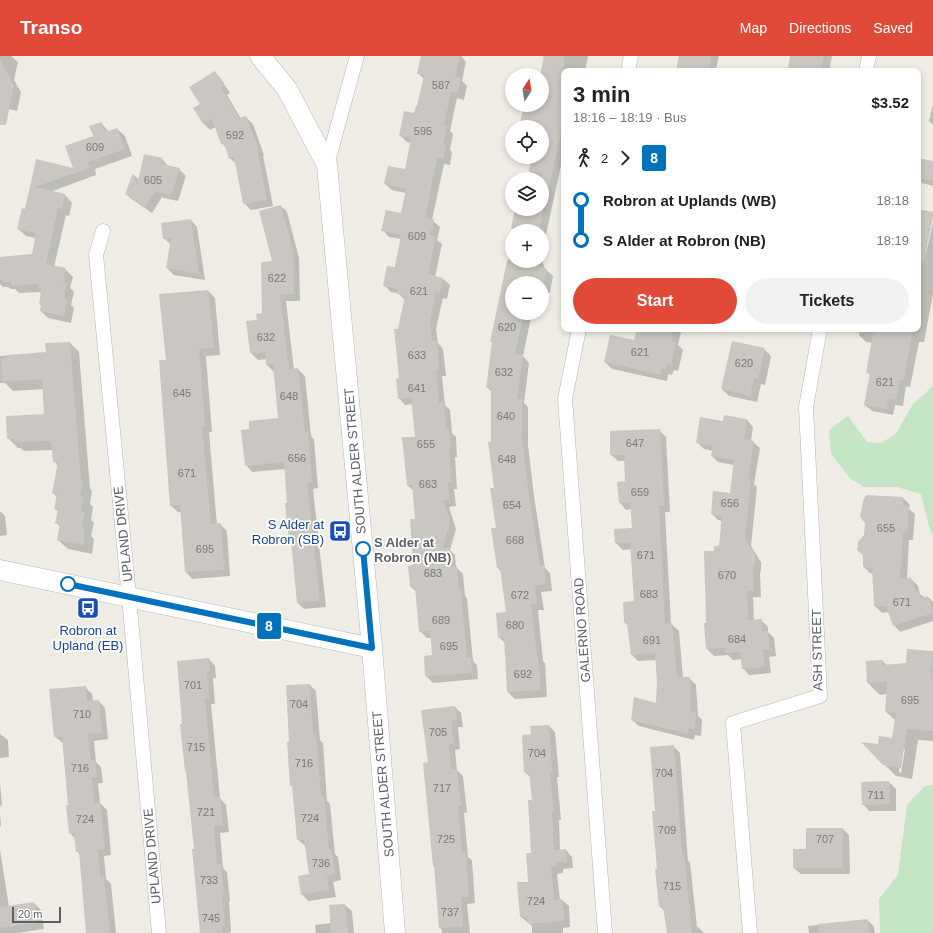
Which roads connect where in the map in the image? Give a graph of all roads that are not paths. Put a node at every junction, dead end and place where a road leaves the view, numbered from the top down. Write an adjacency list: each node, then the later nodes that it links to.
1 (260, 56): 7 (street, SOUTH ALDER STREET)
2 (357, 56): 7 (street)
3 (631, 56): 5 (street)
4 (869, 56): 6 (street)
5 (629, 68)
6 (867, 68)
7 (327, 165): 13 (street, SOUTH ALDER STREET)
8 (103, 231): 12 (street, UPLAND DRIVE)
9 (578, 332): 16 (street, GALERNO ROAD)
10 (819, 332): 17 (street, ASH STREET)
11 (0, 570): 12 (street)
12 (129, 597): 13 (street); 14 (street, UPLAND DRIVE)
13 (372, 648): 15 (street, SOUTH ALDER STREET)
14 (159, 933)
15 (395, 933)
16 (605, 933)
17 (750, 933)

